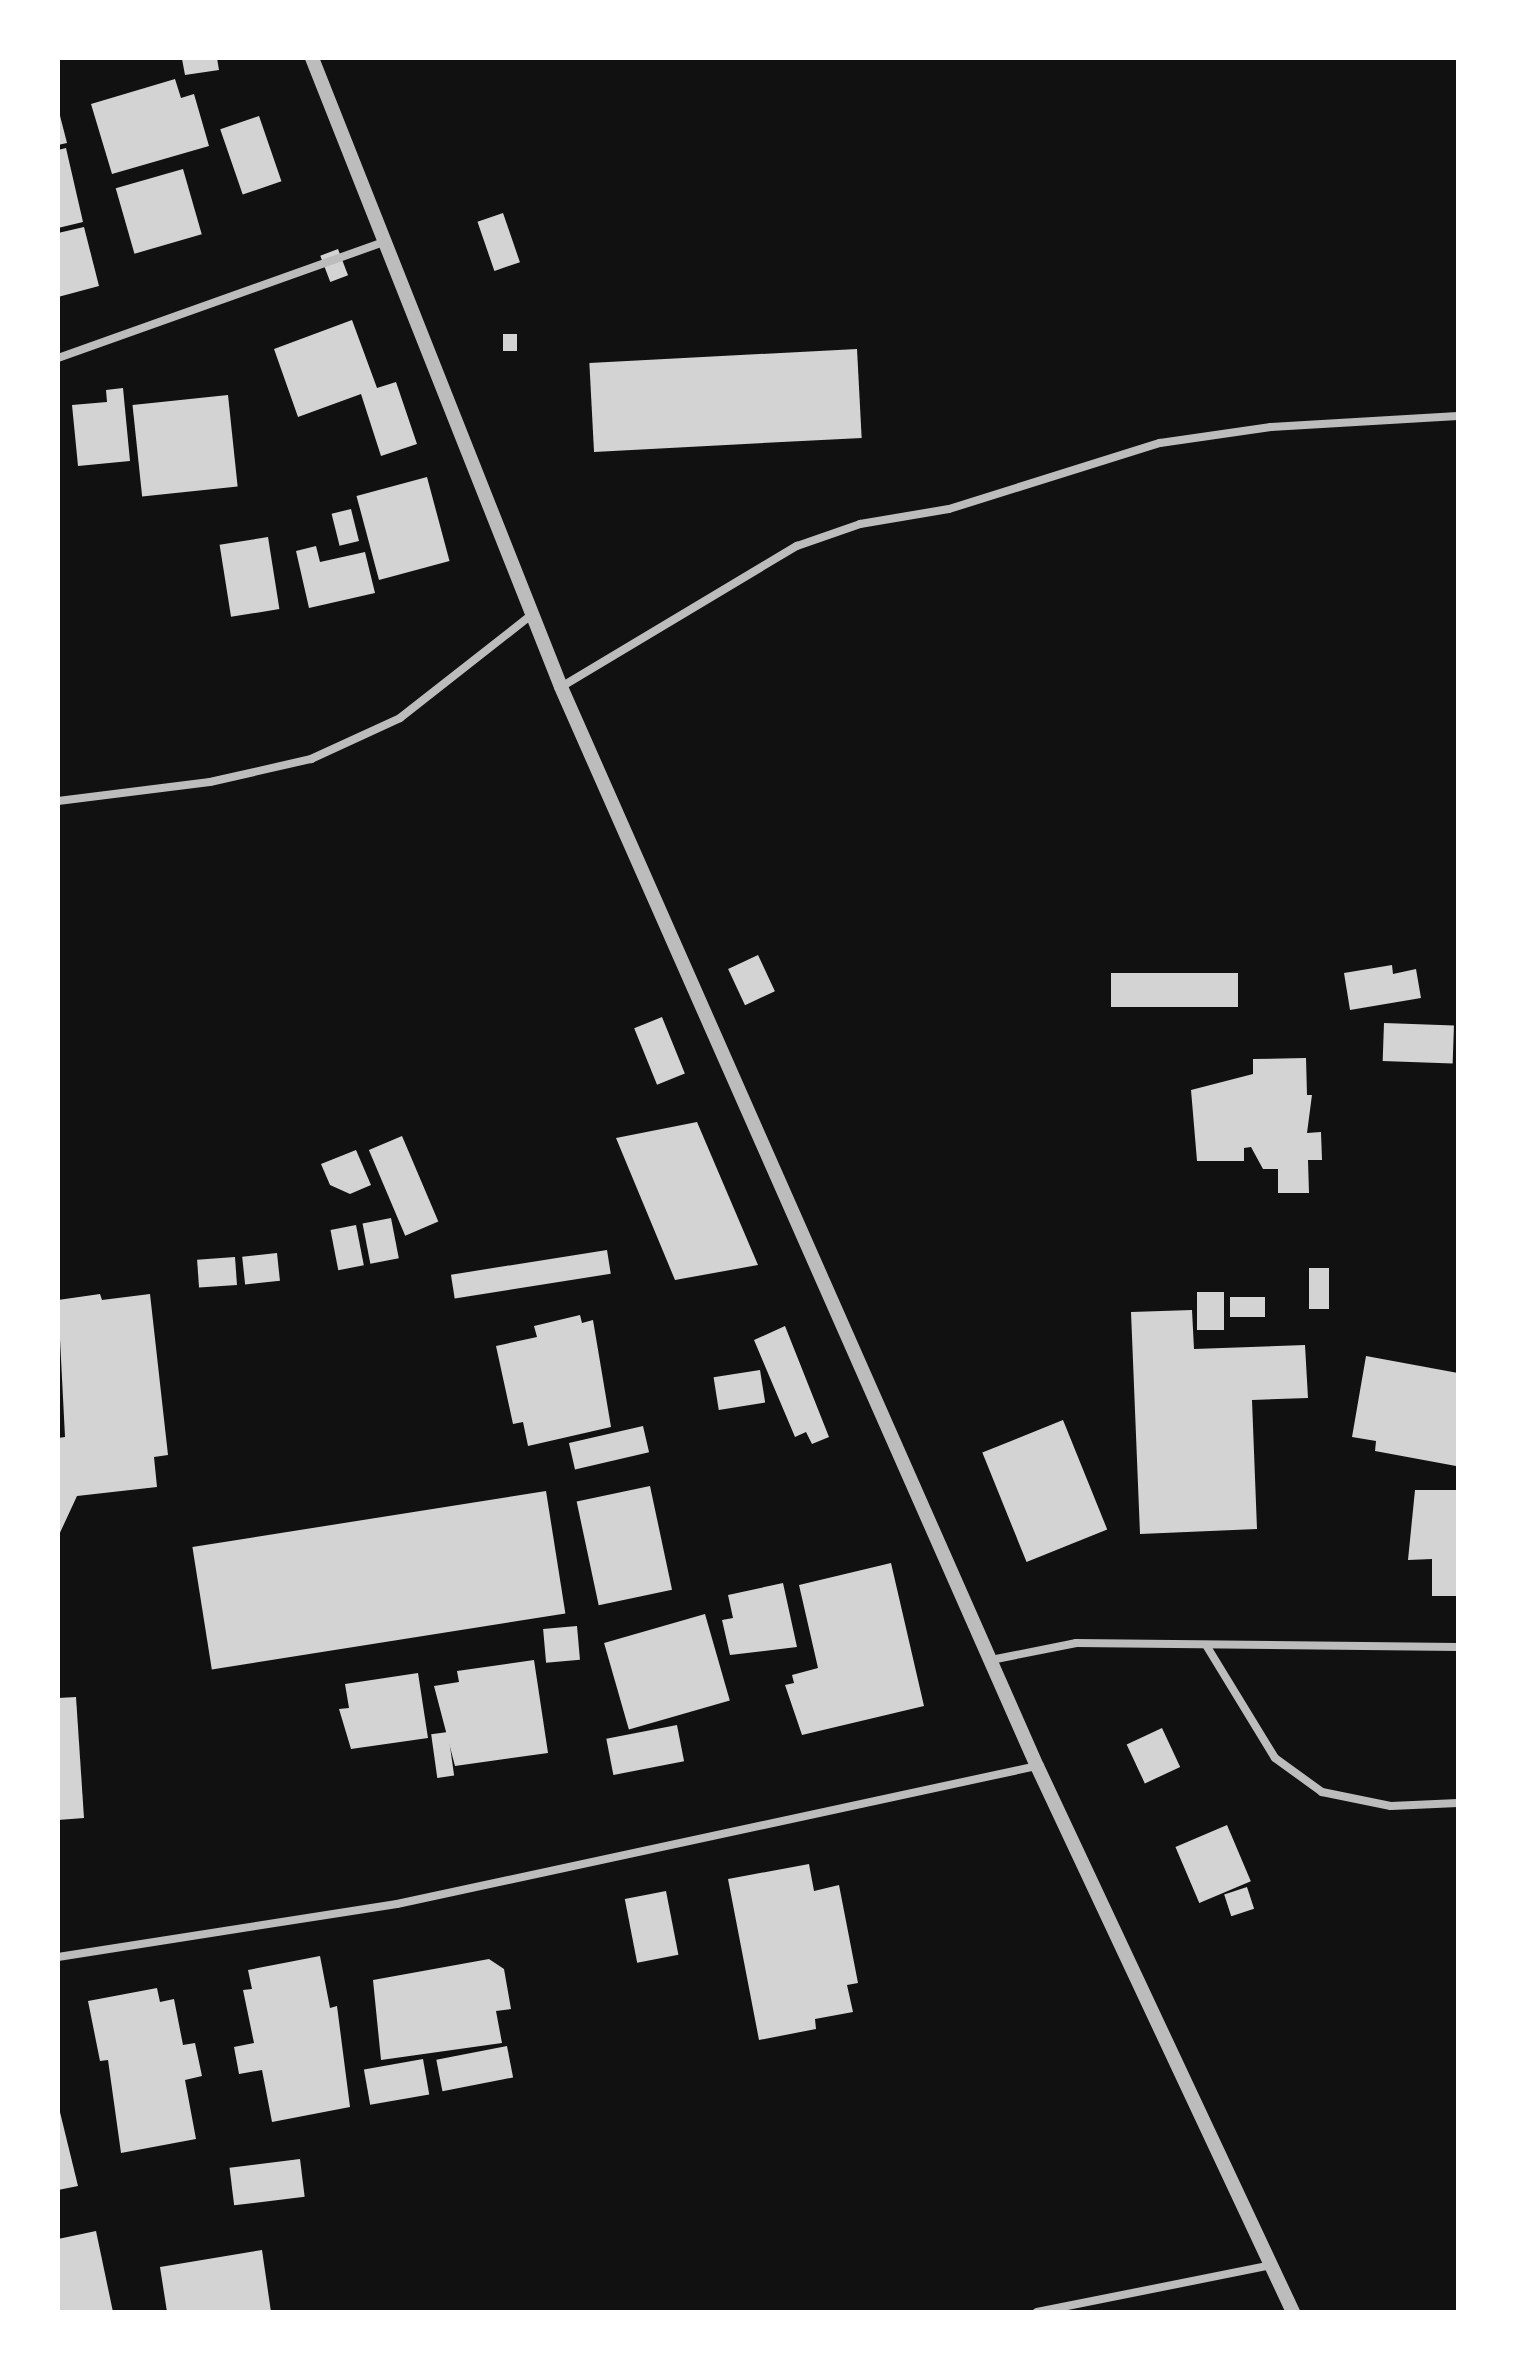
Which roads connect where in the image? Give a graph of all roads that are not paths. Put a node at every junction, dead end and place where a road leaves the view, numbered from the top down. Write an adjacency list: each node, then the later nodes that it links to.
1 (312, 58): 2 (street)
2 (383, 242): 3 (street); 5 (street)
3 (58, 358)
4 (1458, 416): 6 (street)
5 (530, 616): 6 (street); 7 (street)
6 (561, 687): 10 (street)
7 (58, 801)
8 (1206, 1645): 9 (street); 10 (street); 12 (street)
9 (1458, 1647)
10 (991, 1660): 11 (street)
11 (1037, 1766): 13 (street); 14 (street)
12 (1458, 1803)
13 (58, 1957)
14 (1272, 2265): 15 (street); 16 (street)
15 (1037, 2312)
16 (1293, 2312)

